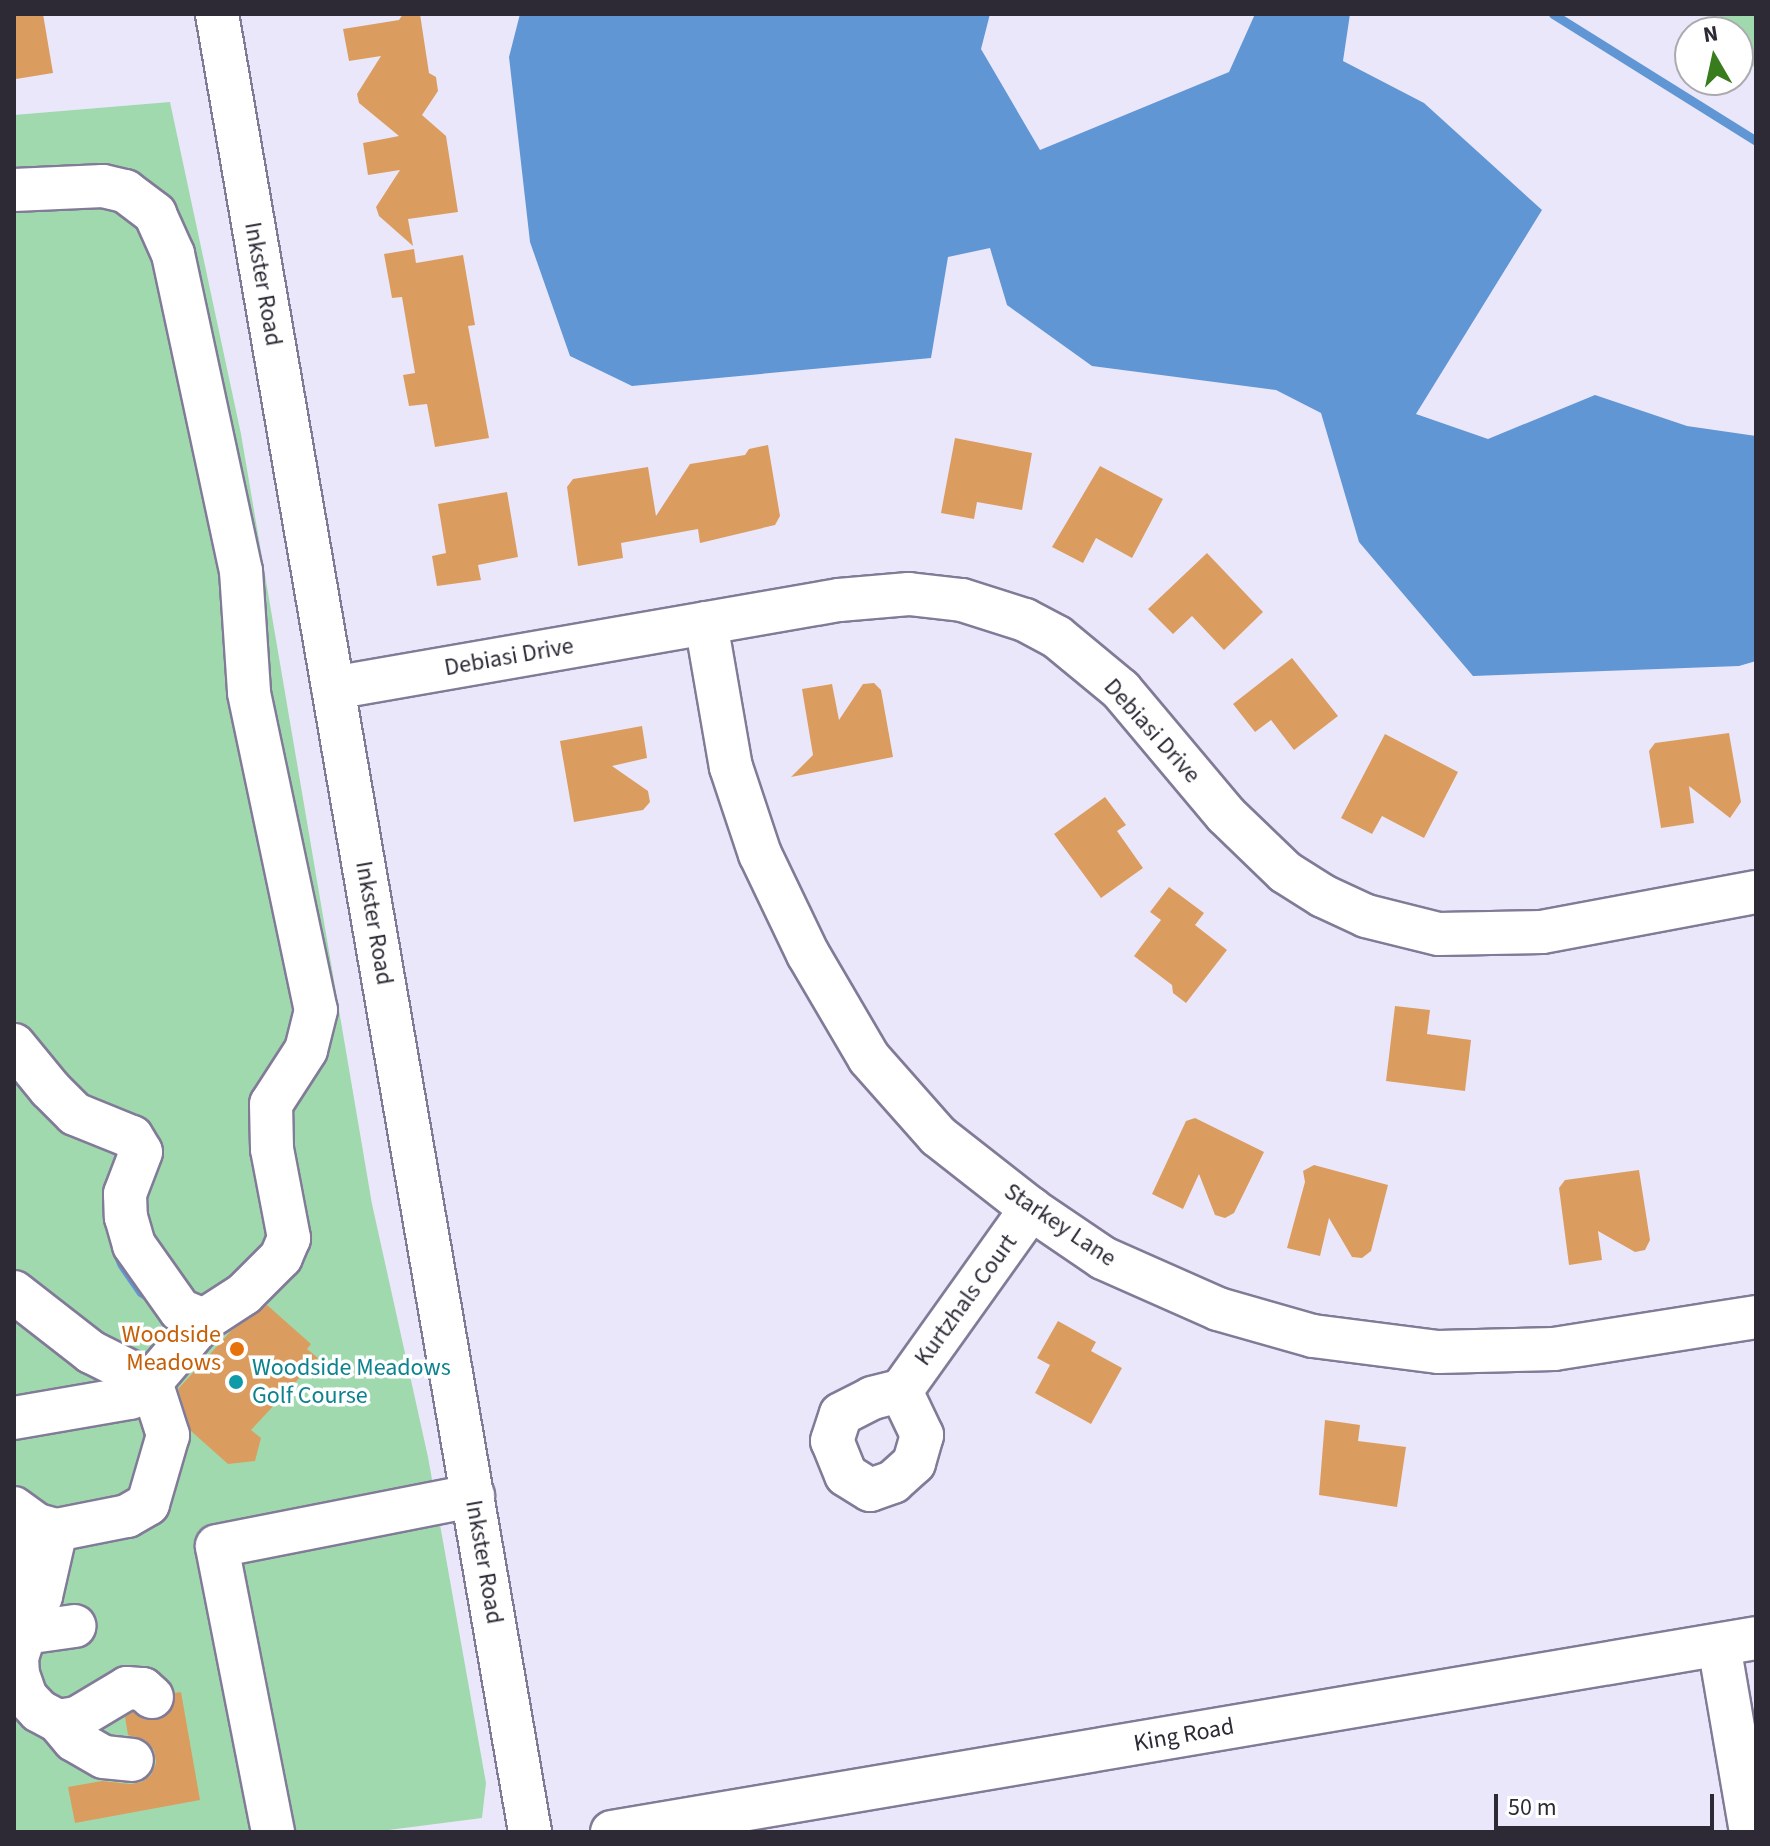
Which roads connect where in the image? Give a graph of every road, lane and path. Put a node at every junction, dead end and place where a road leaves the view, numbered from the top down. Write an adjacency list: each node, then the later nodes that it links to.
1 (217, 14): 4 (street, Inkster Road)
2 (14, 190): 10 (street)
3 (706, 623): 4 (street, Debiasi Drive); 5 (street, Debiasi Drive); 7 (street, Starkey Lane)
4 (333, 688): 14 (street, Inkster Road)
5 (1756, 892)
6 (14, 1045): 10 (street)
7 (1031, 1209): 9 (street, Starkey Lane); 12 (street, Kurtzhals Court)
8 (14, 1292): 11 (street)
9 (1756, 1317)
10 (204, 1320): 11 (street)
11 (151, 1382): 13 (street); 16 (street)
12 (901, 1391)
13 (14, 1418)
14 (473, 1496): 24 (street); 25 (street, Inkster Road)
15 (14, 1508): 16 (street)
16 (56, 1530): 18 (street)
17 (14, 1535): 18 (street)
18 (29, 1626): 19 (street); 22 (street)
19 (75, 1626)
20 (1738, 1641): 26 (street, King Road); 27 (street)
21 (152, 1697): 22 (street)
22 (58, 1721): 23 (street)
23 (132, 1760)
24 (273, 1832)
25 (530, 1832)
26 (612, 1832)
27 (1751, 1832)

